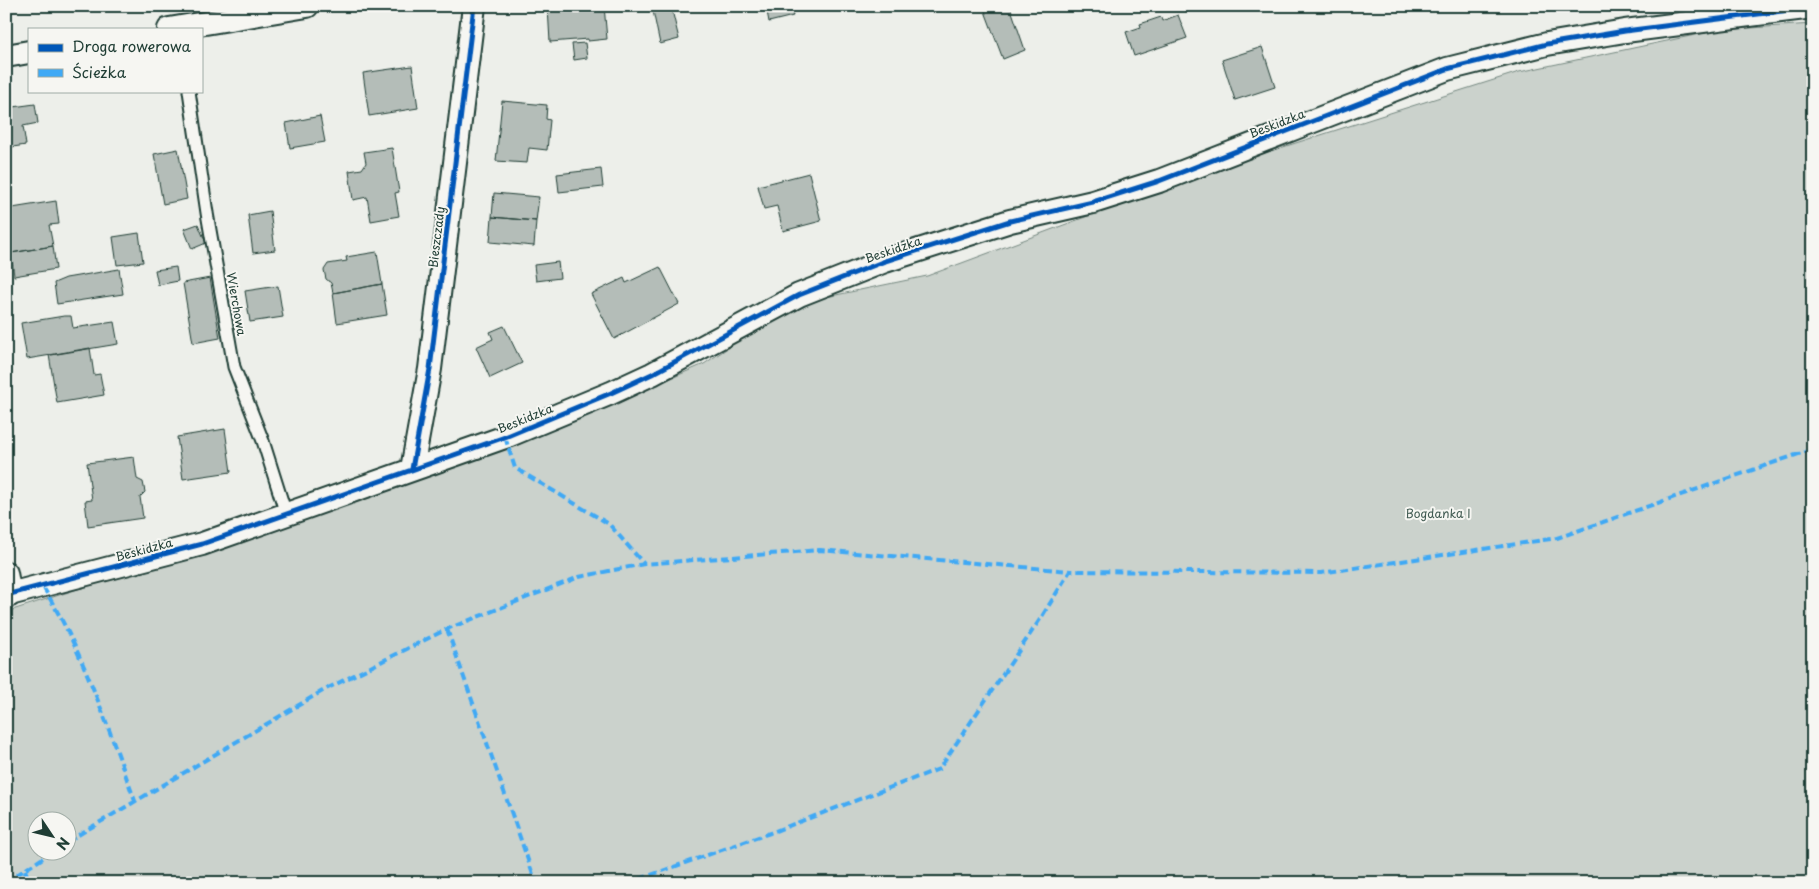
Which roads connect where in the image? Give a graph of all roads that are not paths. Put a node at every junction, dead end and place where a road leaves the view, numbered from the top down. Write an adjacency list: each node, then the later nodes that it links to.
1 (307, 6): 4 (street)
2 (474, 6): 8 (street, Bieszczady)
3 (1813, 7): 8 (street, Beskidzka)
4 (173, 28)
5 (28, 52): 6 (street)
6 (6, 56)
7 (189, 92): 9 (lane, Wierchowa)
8 (412, 469): 9 (street, Beskidzka)
9 (286, 514): 10 (street, Beskidzka)
10 (7, 588)

